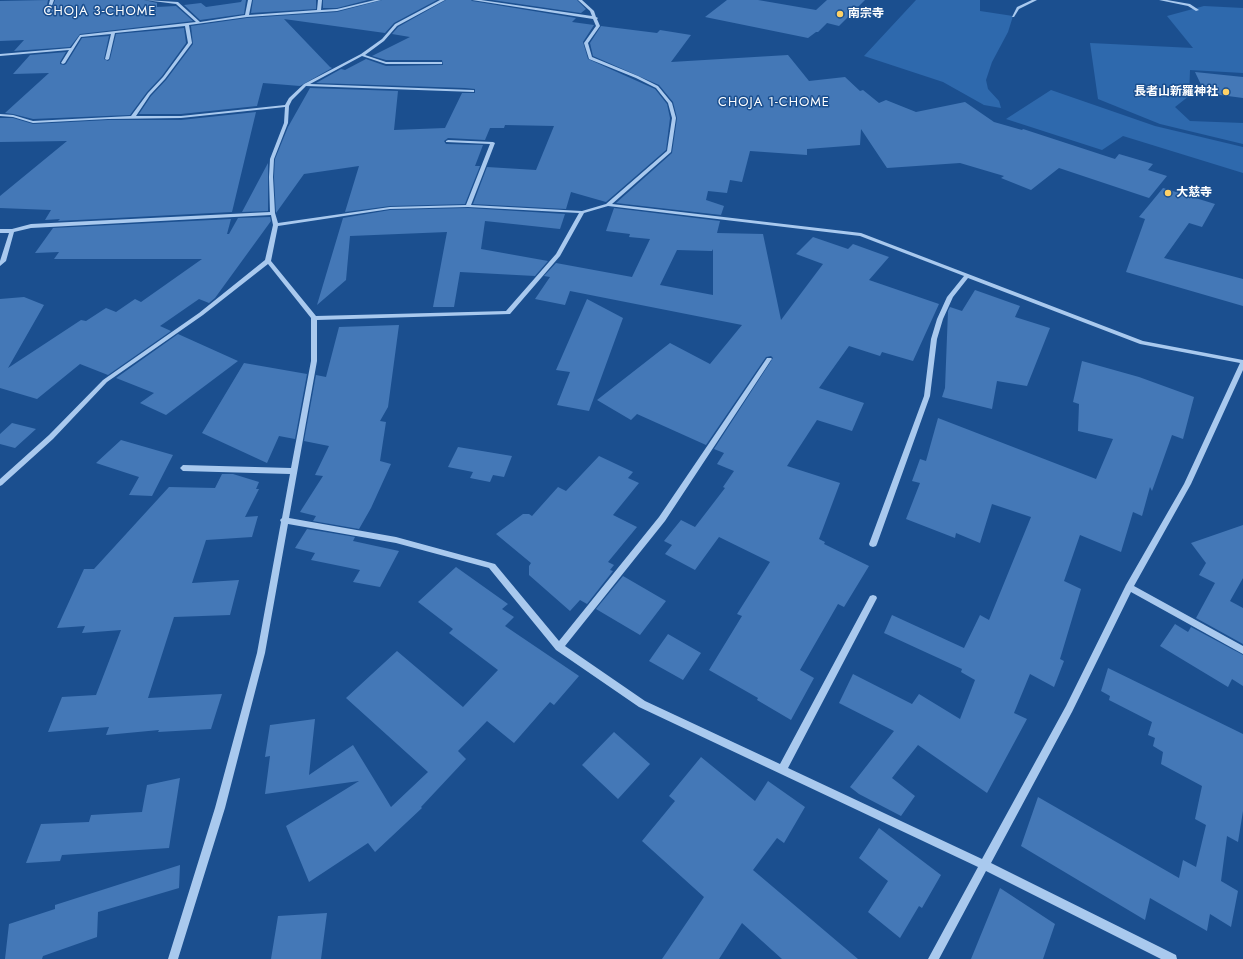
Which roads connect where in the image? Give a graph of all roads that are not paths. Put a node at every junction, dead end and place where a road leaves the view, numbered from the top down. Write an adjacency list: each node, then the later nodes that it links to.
1 (52, 0): 14 (street)
2 (147, 0): 18 (street)
3 (250, 0): 15 (street)
4 (320, 0): 13 (street)
5 (379, 0): 13 (street)
6 (443, 0): 23 (street)
7 (468, 0): 8 (street)
8 (475, 0): 17 (street)
9 (580, 0): 17 (street)
10 (1035, 0): 16 (street)
11 (1161, 0): 12 (street)
12 (1197, 10)
13 (319, 11): 15 (street)
14 (48, 14)
15 (247, 16): 18 (street)
16 (1013, 16)
17 (596, 18): 33 (street)
18 (199, 23): 19 (street)
19 (187, 24): 20 (street); 31 (street)
20 (113, 33): 21 (street); 24 (street)
21 (71, 49): 22 (street); 25 (street)
22 (0, 55)
23 (362, 55): 26 (street); 27 (street)
24 (107, 59)
25 (63, 63)
26 (441, 63)
27 (305, 85): 28 (street); 29 (street)
28 (473, 90)
29 (287, 106): 31 (street); 36 (street)
30 (0, 115): 31 (street)
31 (133, 117)
32 (448, 141): 34 (street)
33 (608, 205): 35 (street); 42 (street)
34 (468, 206): 35 (street); 37 (street)
35 (582, 212): 43 (street)
36 (273, 213): 37 (street); 39 (street)
37 (276, 225): 40 (street)
38 (0, 231): 39 (street)
39 (12, 231): 41 (street)
40 (268, 261): 43 (street); 48 (street)
41 (0, 264)
42 (968, 276): 45 (street); 50 (street)
43 (314, 318): 47 (street)
44 (769, 360): 53 (street)
45 (1243, 363): 51 (street)
46 (184, 468): 47 (street)
47 (293, 471): 49 (street)
48 (0, 483)
49 (284, 520): 53 (street); 57 (street)
50 (873, 544)
51 (1129, 587): 54 (street); 56 (street)
52 (873, 598): 55 (street)
53 (559, 647): 55 (street)
54 (1243, 650)
55 (782, 769): 56 (street)
56 (984, 865): 58 (street); 59 (street)
57 (173, 959)
58 (932, 959)
59 (1172, 959)

